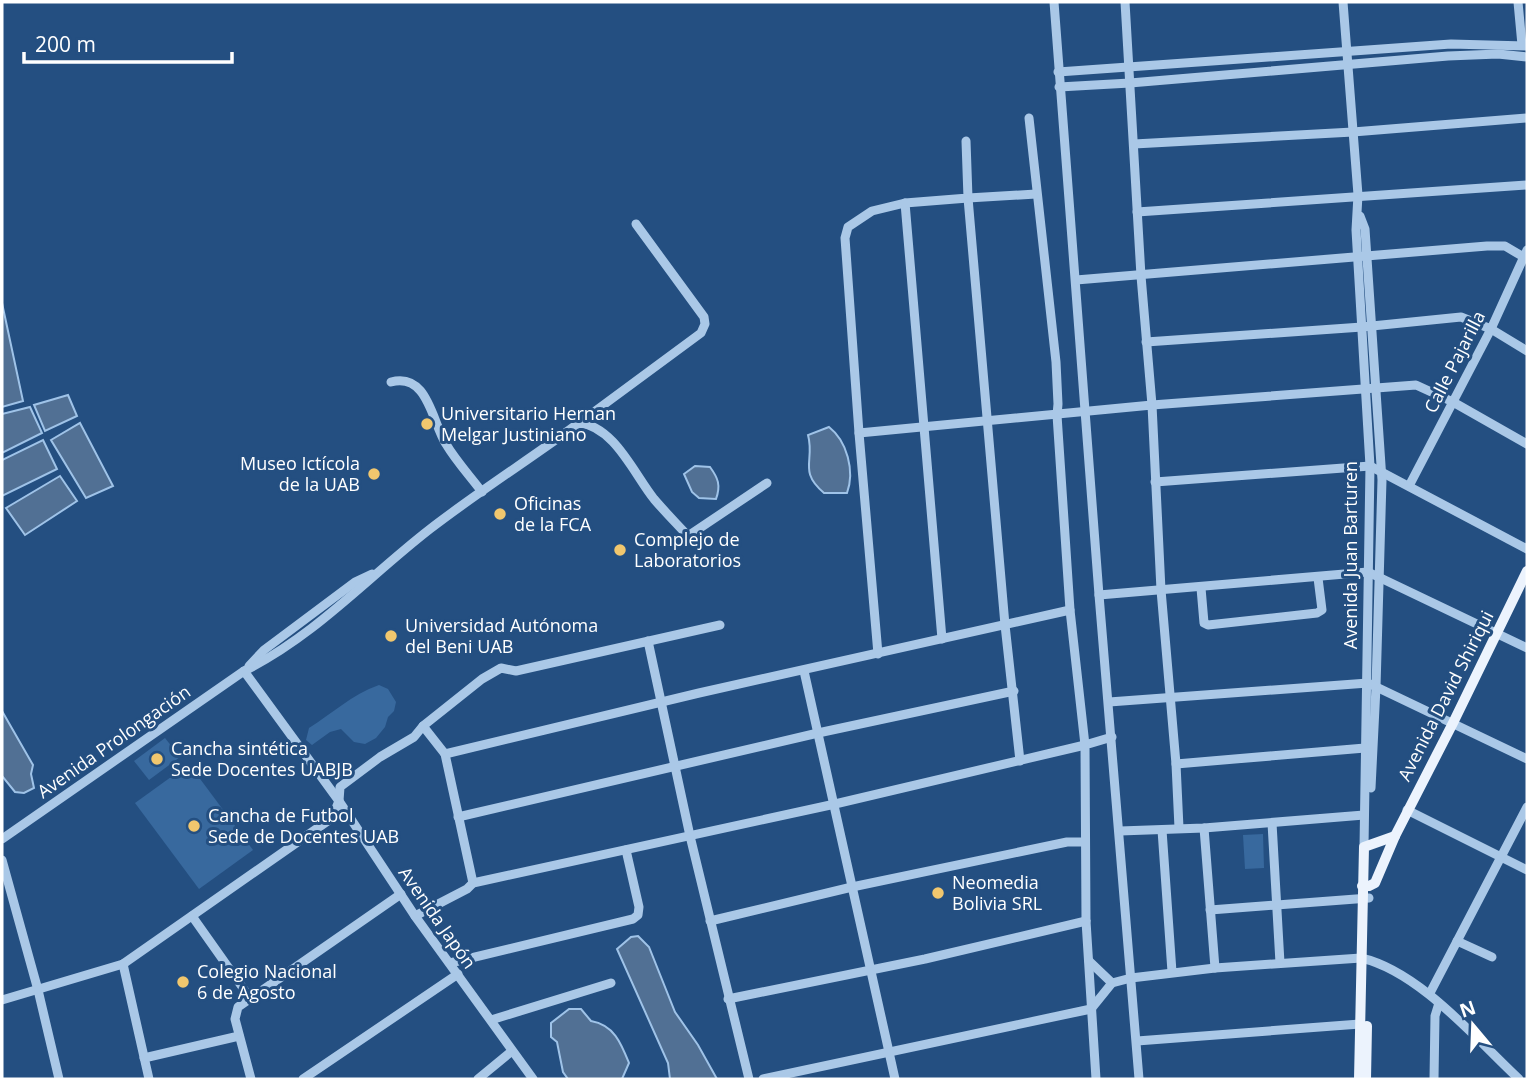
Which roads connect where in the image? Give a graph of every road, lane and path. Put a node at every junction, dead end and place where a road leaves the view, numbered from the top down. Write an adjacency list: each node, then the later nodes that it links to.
1 (1054, 2): 10 (street)
2 (1125, 2): 9 (street)
3 (1343, 2): 6 (street, Avenida Juan Barturen)
4 (1518, 2): 5 (street)
5 (1525, 45): 6 (street)
6 (1346, 52): 8 (street, Avenida Juan Barturen); 9 (street)
7 (1527, 57): 8 (street)
8 (1347, 66): 11 (street); 15 (street, Avenida Juan Barturen)
9 (1129, 67): 10 (street); 11 (street)
10 (1058, 72): 12 (street)
11 (1130, 83): 12 (street); 17 (street)
12 (1059, 87): 28 (street)
13 (1029, 118): 19 (street)
14 (1527, 118): 15 (street)
15 (1353, 132): 17 (street); 20 (street, Avenida Juan Barturen)
16 (966, 141): 21 (street)
17 (1134, 144): 23 (street)
18 (1527, 185): 20 (street)
19 (1036, 194): 21 (street); 38 (street)
20 (1358, 195): 23 (street); 26 (street, Avenida Juan Barturen)
21 (968, 198): 22 (street); 39 (street)
22 (905, 203): 41 (street); 42 (street)
23 (1137, 212): 27 (street)
24 (636, 224): 40 (street, Avenida Prolongación)
25 (1526, 255): 26 (street); 30 (street, Calle Pajarilla)
26 (1362, 258): 27 (street); 29 (street, Avenida Juan Barturen)
27 (1141, 276): 28 (street); 31 (street)
28 (1076, 280): 37 (street)
29 (1367, 326): 30 (street); 31 (street); 34 (street, Avenida Juan Barturen)
30 (1491, 329): 32 (street); 35 (street, Calle Pajarilla)
31 (1146, 342): 36 (street)
32 (1527, 351)
33 (391, 382): 49 (street)
34 (1371, 388): 35 (street); 36 (street); 44 (street, Avenida Juan Barturen); 45 (street, Avenida Juan Barturen)
35 (1453, 402): 43 (street); 48 (street, Calle Pajarilla)
36 (1152, 405): 37 (street); 46 (street)
37 (1086, 411): 38 (street); 57 (street)
38 (1056, 415): 39 (street); 58 (street)
39 (987, 421): 41 (street); 60 (street)
40 (579, 423): 47 (street); 49 (street, Avenida Prolongación)
41 (923, 426): 42 (street); 62 (street)
42 (859, 433): 65 (street)
43 (1527, 444)
44 (1370, 466): 45 (street); 46 (street); 52 (street, Avenida Juan Barturen)
45 (1381, 472): 48 (street); 53 (street, Avenida Juan Barturen)
46 (1155, 482): 56 (street)
47 (767, 483)
48 (1409, 486): 50 (street)
49 (482, 492): 66 (street, Avenida Prolongación)
50 (1527, 549)
51 (1527, 570): 61 (main road, Avenida David Shiriqui)
52 (1368, 572): 53 (street); 54 (street); 68 (street, Avenida Juan Barturen)
53 (1379, 577): 61 (street); 68 (street, Avenida Juan Barturen)
54 (1318, 578): 55 (street); 55 (street)
55 (1201, 588): 56 (street)
56 (1161, 590): 57 (street); 70 (street)
57 (1099, 595): 72 (street)
58 (1070, 610): 60 (street); 77 (street)
59 (720, 625): 63 (street)
60 (1005, 625): 62 (street); 69 (street)
61 (1497, 633): 64 (street); 73 (main road, Avenida David Shiriqui)
62 (942, 639): 65 (street)
63 (648, 641): 71 (street); 74 (street)
64 (1527, 648)
65 (878, 654): 67 (street)
66 (244, 671): 84 (street, Avenida Japón); 97 (street, Avenida Prolongación)
67 (804, 671): 71 (street); 75 (street)
68 (1372, 685): 70 (street); 73 (street); 78 (street, Avenida Juan Barturen); 99 (street, Avenida Juan Barturen)
69 (1014, 691): 75 (street); 81 (street)
70 (1171, 698): 72 (street); 82 (street)
71 (661, 702): 79 (street); 83 (street)
72 (1109, 702): 76 (street)
73 (1454, 723): 80 (street); 87 (main road, Avenida David Shiriqui)
74 (423, 726): 79 (street); 84 (street)
75 (818, 733): 83 (street); 85 (street)
76 (1112, 737): 77 (street); 94 (street)
77 (1084, 745): 81 (street); 98 (street)
78 (1365, 748): 82 (street); 88 (street, Avenida Juan Barturen)
79 (445, 754): 89 (street)
80 (1527, 759)
81 (1020, 761): 85 (street)
82 (1176, 764): 91 (street)
83 (674, 767): 89 (street); 95 (street)
84 (338, 801): 107 (street, Avenida Japón); 110 (street)
85 (835, 804): 95 (street); 105 (street)
86 (1527, 807): 101 (street)
87 (1407, 810): 96 (main road, Avenida David Shiriqui); 101 (street)
88 (1364, 815): 90 (street); 99 (street, Avenida Juan Barturen)
89 (457, 817): 104 (street)
90 (1272, 823): 92 (street); 108 (street)
91 (1179, 828): 92 (street); 93 (street)
92 (1204, 828): 109 (street)
93 (1162, 830): 94 (street); 123 (street)
94 (1120, 831): 125 (street)
95 (690, 836): 100 (street); 112 (street)
96 (1395, 836): 99 (main road); 106 (main road, Avenida David Shiriqui)
97 (2, 839)
98 (1084, 842): 105 (street); 113 (street)
99 (1367, 846): 106 (main road, Avenida Juan Barturen)
100 (626, 850): 104 (street); 118 (street)
101 (1501, 857): 103 (street); 114 (street)
102 (2, 860): 128 (street)
103 (1527, 870)
104 (473, 883): 111 (street)
105 (852, 887): 112 (street); 122 (street)
106 (1365, 893): 108 (street); 116 (main road, Avenida Juan Barturen)
107 (401, 894): 111 (street, Avenida Japón); 130 (street)
108 (1277, 905): 109 (street); 119 (street)
109 (1210, 910): 121 (street)
110 (192, 916): 120 (street); 130 (street)
111 (415, 916): 118 (street, Avenida Japón)
112 (710, 921): 131 (street)
113 (1086, 921): 117 (street); 122 (street)
114 (1457, 941): 115 (street); 129 (street)
115 (1492, 957)
116 (1364, 959): 119 (street); 129 (street); 136 (main road); 153 (main road)
117 (1088, 961): 127 (street); 134 (street)
118 (450, 963): 124 (street, Avenida Japón)
119 (1280, 963): 121 (street)
120 (123, 964): 128 (street); 141 (street)
121 (1215, 968): 123 (street)
122 (871, 969): 131 (street); 140 (street)
123 (1172, 972): 125 (street)
124 (458, 974): 135 (street, Avenida Japón); 145 (street)
125 (1131, 978): 127 (street); 138 (street)
126 (611, 983): 135 (street)
127 (1112, 984): 134 (street)
128 (38, 990): 132 (street); 142 (street)
129 (1430, 993): 133 (street)
130 (250, 998): 137 (street)
131 (728, 999): 148 (street)
132 (2, 1000)
133 (1439, 1003): 154 (street); 155 (street)
134 (1091, 1009): 140 (street); 151 (street)
135 (491, 1020): 139 (street, Avenida Japón)
136 (1360, 1024): 138 (street); 153 (main road)
137 (239, 1036): 141 (street); 144 (street)
138 (1137, 1041): 152 (street)
139 (512, 1051): 146 (street); 147 (street, Avenida Japón)
140 (890, 1052): 149 (street); 150 (street)
141 (144, 1058): 143 (street)
142 (59, 1079)
143 (149, 1079)
144 (251, 1079)
145 (303, 1079)
146 (478, 1079)
147 (533, 1079)
148 (749, 1079)
149 (763, 1079)
150 (895, 1079)
151 (1096, 1079)
152 (1139, 1079)
153 (1358, 1079)
154 (1434, 1079)
155 (1519, 1079)

